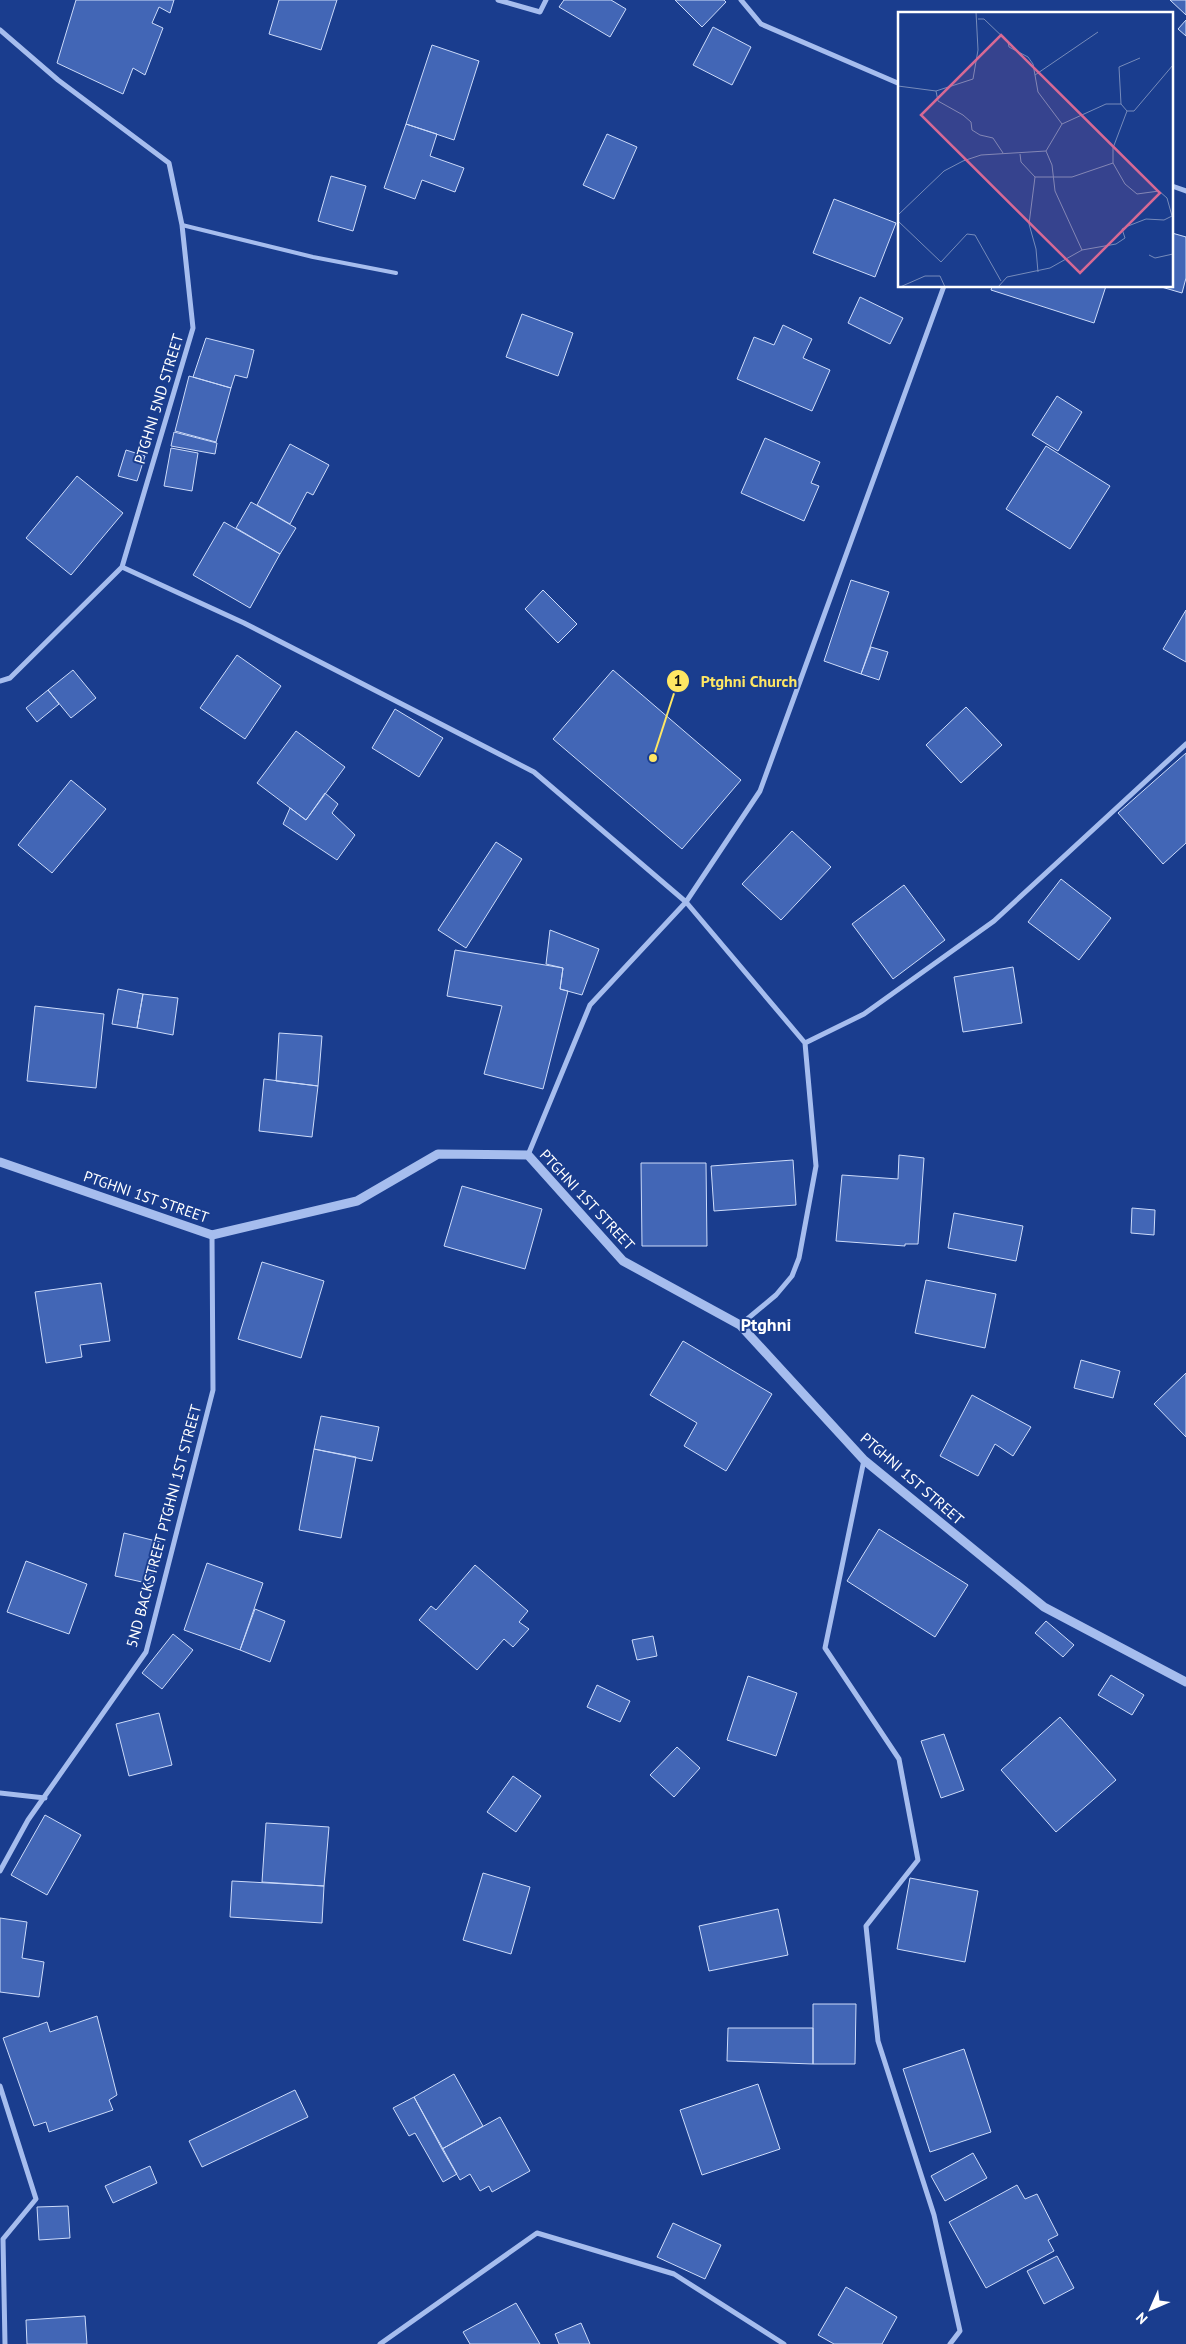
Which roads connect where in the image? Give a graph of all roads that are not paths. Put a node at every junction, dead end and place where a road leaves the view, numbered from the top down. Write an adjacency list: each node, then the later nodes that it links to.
1 (498, 0): 2 (street)
2 (546, 0)
3 (741, 0): 5 (street)
4 (0, 30): 8 (street, PTGHNI 5ND STREET)
5 (898, 83)
6 (1174, 187): 7 (street)
7 (1186, 191)
8 (182, 225): 9 (lane); 11 (street, PTGHNI 5ND STREET)
9 (396, 273)
10 (943, 288): 14 (street)
11 (122, 567): 12 (street, PTGHNI 5ND STREET); 14 (street)
12 (0, 681)
13 (1186, 744): 15 (street)
14 (686, 902): 15 (street); 16 (street)
15 (805, 1043): 19 (street)
16 (528, 1155): 18 (street, PTGHNI 1ST STREET); 19 (street, PTGHNI 1ST STREET)
17 (0, 1162): 18 (street, PTGHNI 1ST STREET)
18 (212, 1235): 23 (street, 5ND BACKSTREET PTGHNI 1ST STREET)
19 (740, 1325): 20 (street, PTGHNI 1ST STREET)
20 (864, 1460): 21 (street, PTGHNI 1ST STREET); 29 (street)
21 (1186, 1682)
22 (0, 1793): 23 (street)
23 (45, 1798): 24 (street, 5ND BACKSTREET PTGHNI 1ST STREET)
24 (0, 1871)
25 (0, 2086): 26 (street)
26 (5, 2344)
27 (380, 2344): 28 (street)
28 (784, 2344)
29 (950, 2344)

